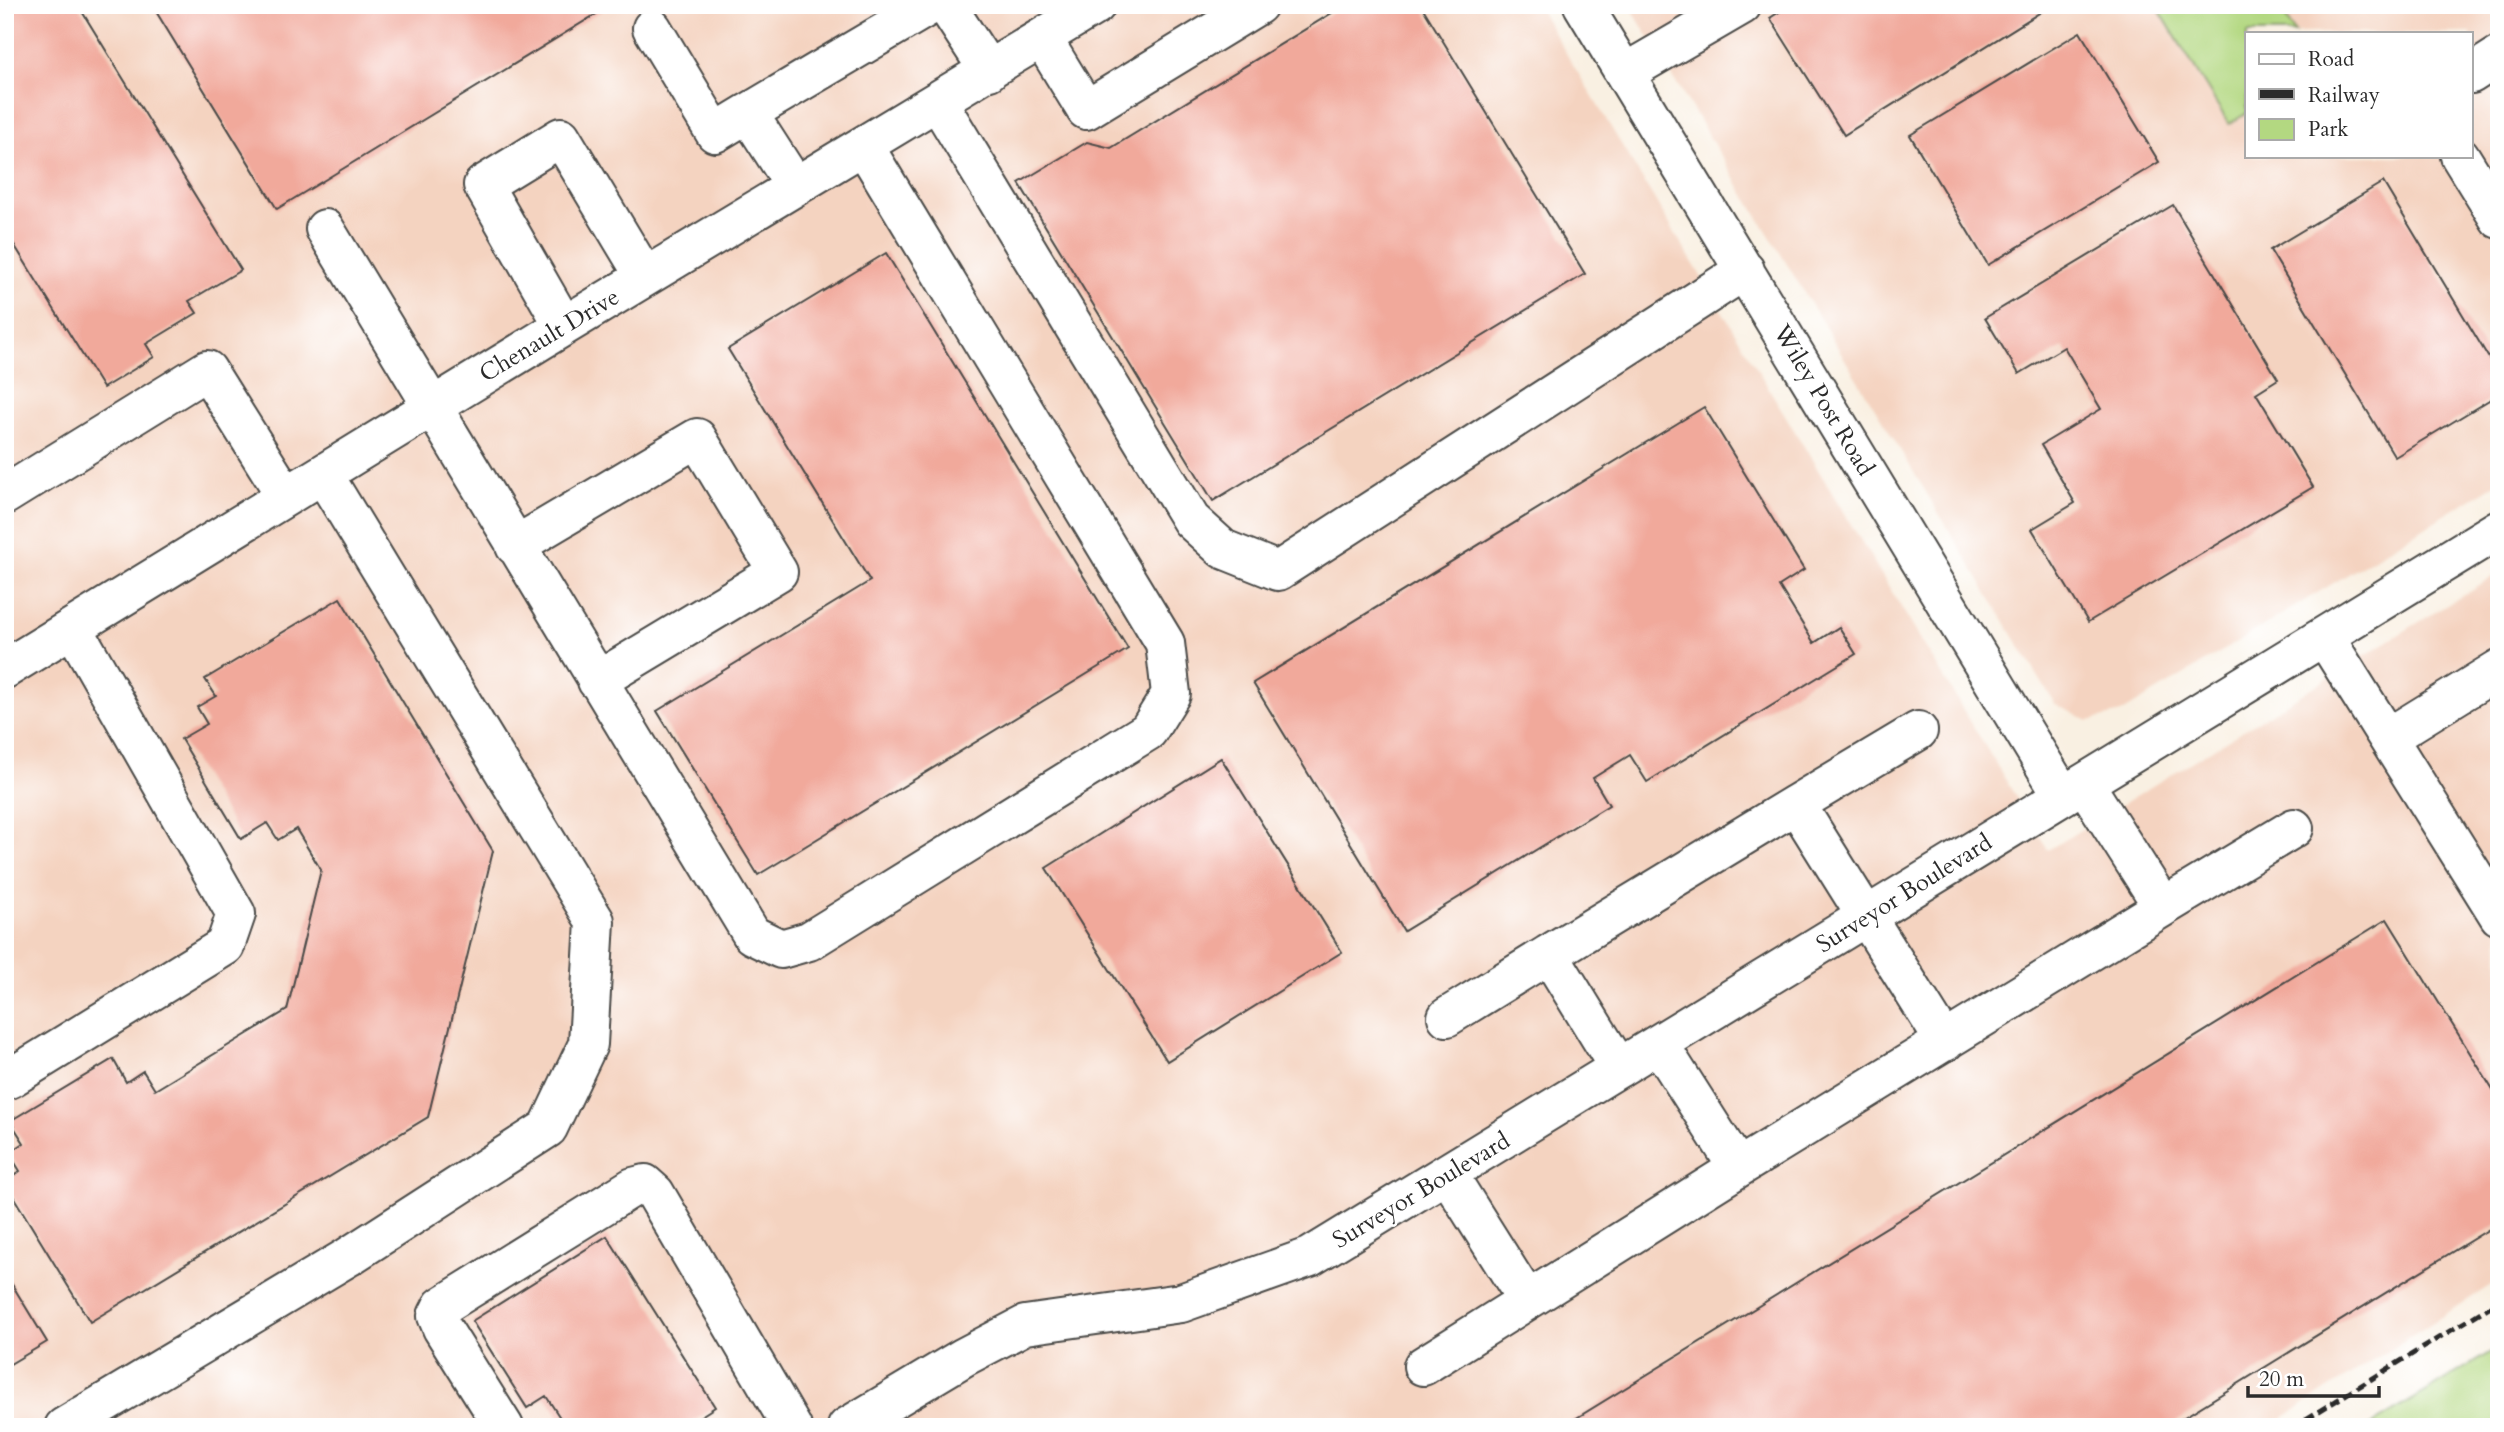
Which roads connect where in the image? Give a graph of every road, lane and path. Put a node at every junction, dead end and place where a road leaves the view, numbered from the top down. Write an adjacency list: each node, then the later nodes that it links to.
1 (932, 5): 14 (street)
2 (946, 5): 10 (street)
3 (1096, 5): 8 (street, Chenault Drive)
4 (1258, 5): 8 (street)
5 (1583, 5): 11 (street, Wiley Post Road)
6 (1742, 5): 11 (street)
7 (652, 28): 14 (street)
8 (1042, 38): 10 (street, Chenault Drive)
9 (2499, 56): 12 (street)
10 (989, 71): 13 (street, Chenault Drive)
11 (1625, 73): 20 (street, Wiley Post Road)
12 (2472, 73)
13 (938, 102): 15 (street, Chenault Drive); 20 (street)
14 (748, 113): 17 (street)
15 (864, 146): 17 (street, Chenault Drive); 33 (street)
16 (2461, 158): 18 (street)
17 (795, 186): 21 (street, Chenault Drive)
18 (2499, 219)
19 (325, 229): 23 (street)
20 (1745, 270): 36 (street, Wiley Post Road)
21 (645, 277): 22 (street, Chenault Drive); 22 (street)
22 (564, 326): 23 (street, Chenault Drive)
23 (432, 407): 24 (street, Chenault Drive); 28 (street)
24 (323, 474): 26 (street, Chenault Drive); 52 (street)
25 (5, 495): 26 (street)
26 (286, 496): 29 (street, Chenault Drive)
27 (2499, 529): 30 (street, Surveyor Boulevard)
28 (515, 546): 33 (street); 33 (street)
29 (73, 628): 31 (street, Chenault Drive); 47 (street)
30 (2324, 636): 35 (street); 36 (street, Surveyor Boulevard)
31 (5, 669)
32 (2499, 669): 35 (street)
33 (597, 681)
34 (1918, 731): 37 (street)
35 (2389, 737): 40 (street)
36 (2073, 790): 39 (street, Wiley Post Road); 41 (street, Surveyor Boulevard)
37 (1796, 804): 41 (street); 42 (street)
38 (2294, 828): 39 (street)
39 (2163, 907): 44 (street)
40 (2499, 916)
41 (1866, 917): 44 (street); 45 (street, Surveyor Boulevard)
42 (1549, 954): 43 (street); 46 (street)
43 (1447, 1017)
44 (1945, 1042): 48 (street)
45 (1659, 1044): 46 (street, Surveyor Boulevard); 48 (street)
46 (1619, 1068): 49 (street, Surveyor Boulevard)
47 (5, 1078)
48 (1738, 1168): 50 (street)
49 (1447, 1174): 50 (street); 55 (street, Surveyor Boulevard)
50 (1527, 1300): 51 (street)
51 (1423, 1366)
52 (64, 1427)
53 (504, 1427): 54 (street)
54 (792, 1427)
55 (847, 1427)

